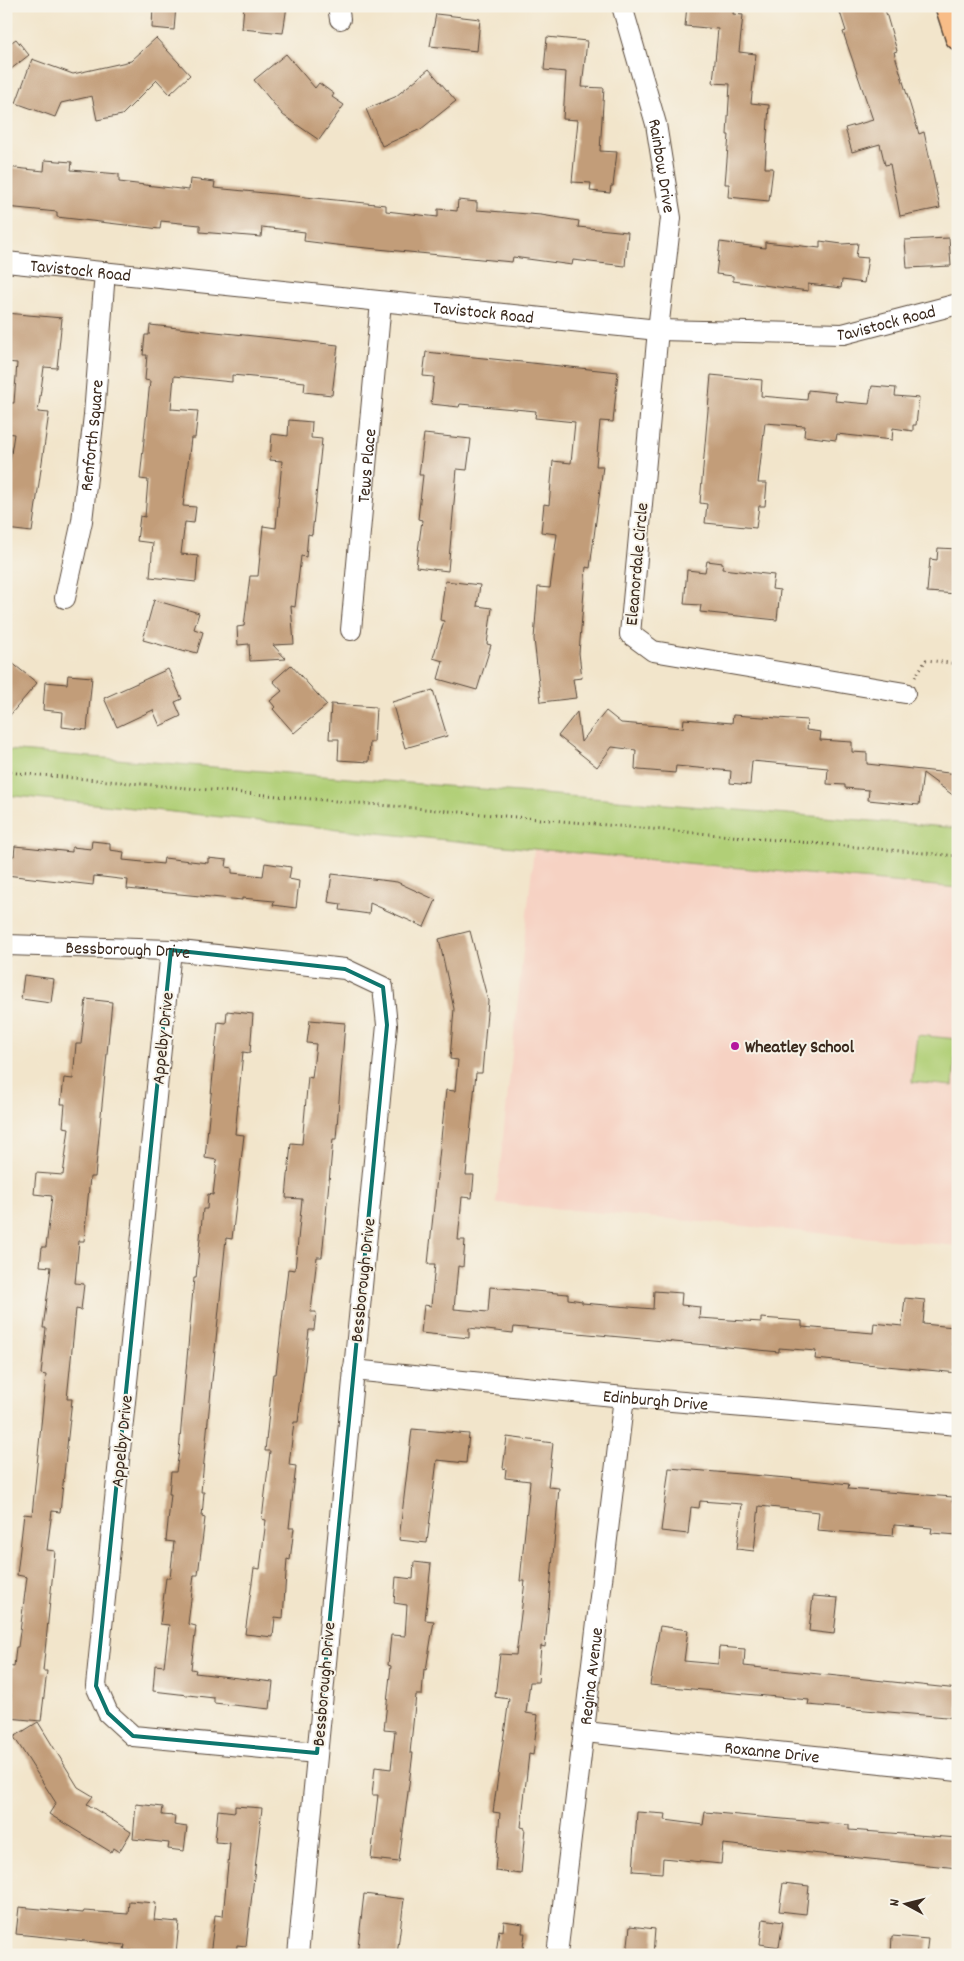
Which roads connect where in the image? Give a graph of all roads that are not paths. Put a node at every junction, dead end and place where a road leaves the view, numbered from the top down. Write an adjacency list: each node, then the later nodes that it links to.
1 (622, 6): 8 (street, Rainbow Drive)
2 (948, 6): 3 (main road)
3 (958, 37)
4 (6, 262): 5 (street, Tavistock Road)
5 (105, 272): 6 (street, Tavistock Road); 9 (street, Renforth Square)
6 (381, 302): 8 (street, Tavistock Road); 10 (street, Tews Place)
7 (958, 304): 8 (street, Tavistock Road)
8 (658, 330): 11 (street, Eleanordale Circle)
9 (65, 598)
10 (351, 630)
11 (905, 693)
12 (6, 945): 13 (street, Bessborough Drive)
13 (171, 950): 14 (street, Bessborough Drive); 18 (street, Appelby Drive)
14 (353, 1370): 15 (street, Edinburgh Drive); 18 (street, Bessborough Drive)
15 (624, 1397): 16 (street, Edinburgh Drive); 17 (street, Regina Avenue)
16 (958, 1425)
17 (585, 1732): 19 (street, Roxanne Drive); 21 (street, Regina Avenue)
18 (317, 1753): 20 (street, Bessborough Drive)
19 (958, 1771)
20 (298, 1955)
21 (557, 1955)

